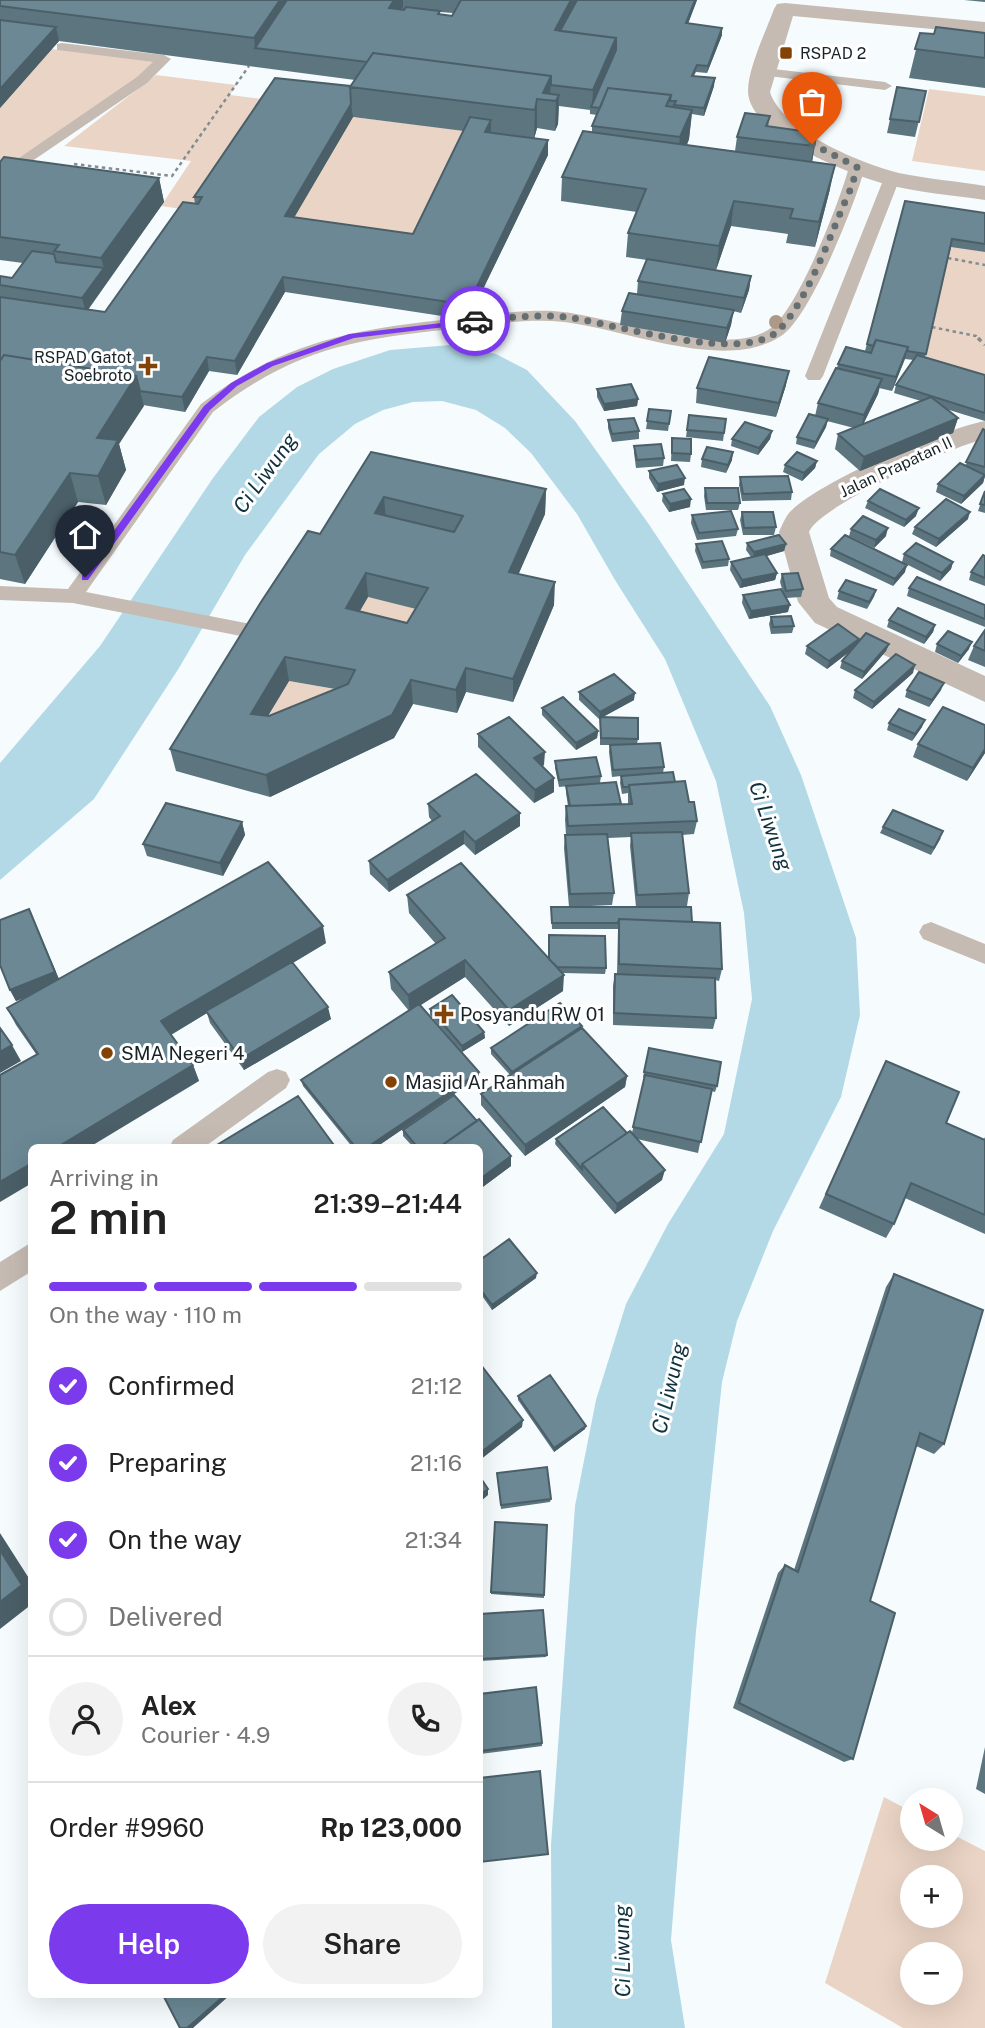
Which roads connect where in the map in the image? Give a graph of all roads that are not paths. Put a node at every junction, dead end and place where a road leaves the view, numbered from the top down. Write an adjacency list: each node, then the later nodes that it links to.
1 (783, 5): 2 (street); 4 (street)
2 (985, 28)
3 (62, 47): 7 (lane)
4 (765, 72): 5 (lane); 6 (street)
5 (884, 86)
6 (857, 167): 8 (street); 13 (lane)
7 (0, 178)
8 (892, 178): 9 (street); 10 (lane)
9 (985, 193)
10 (814, 376)
11 (985, 430): 15 (street, Jalan Prapatan II)
12 (0, 593): 13 (lane)
13 (72, 596): 14 (lane)
14 (256, 632)
15 (985, 690)
16 (931, 932): 17 (lane)
17 (985, 954)
18 (277, 1080): 19 (lane)
19 (188, 1144)
20 (28, 1258): 21 (lane)
21 (0, 1278)

